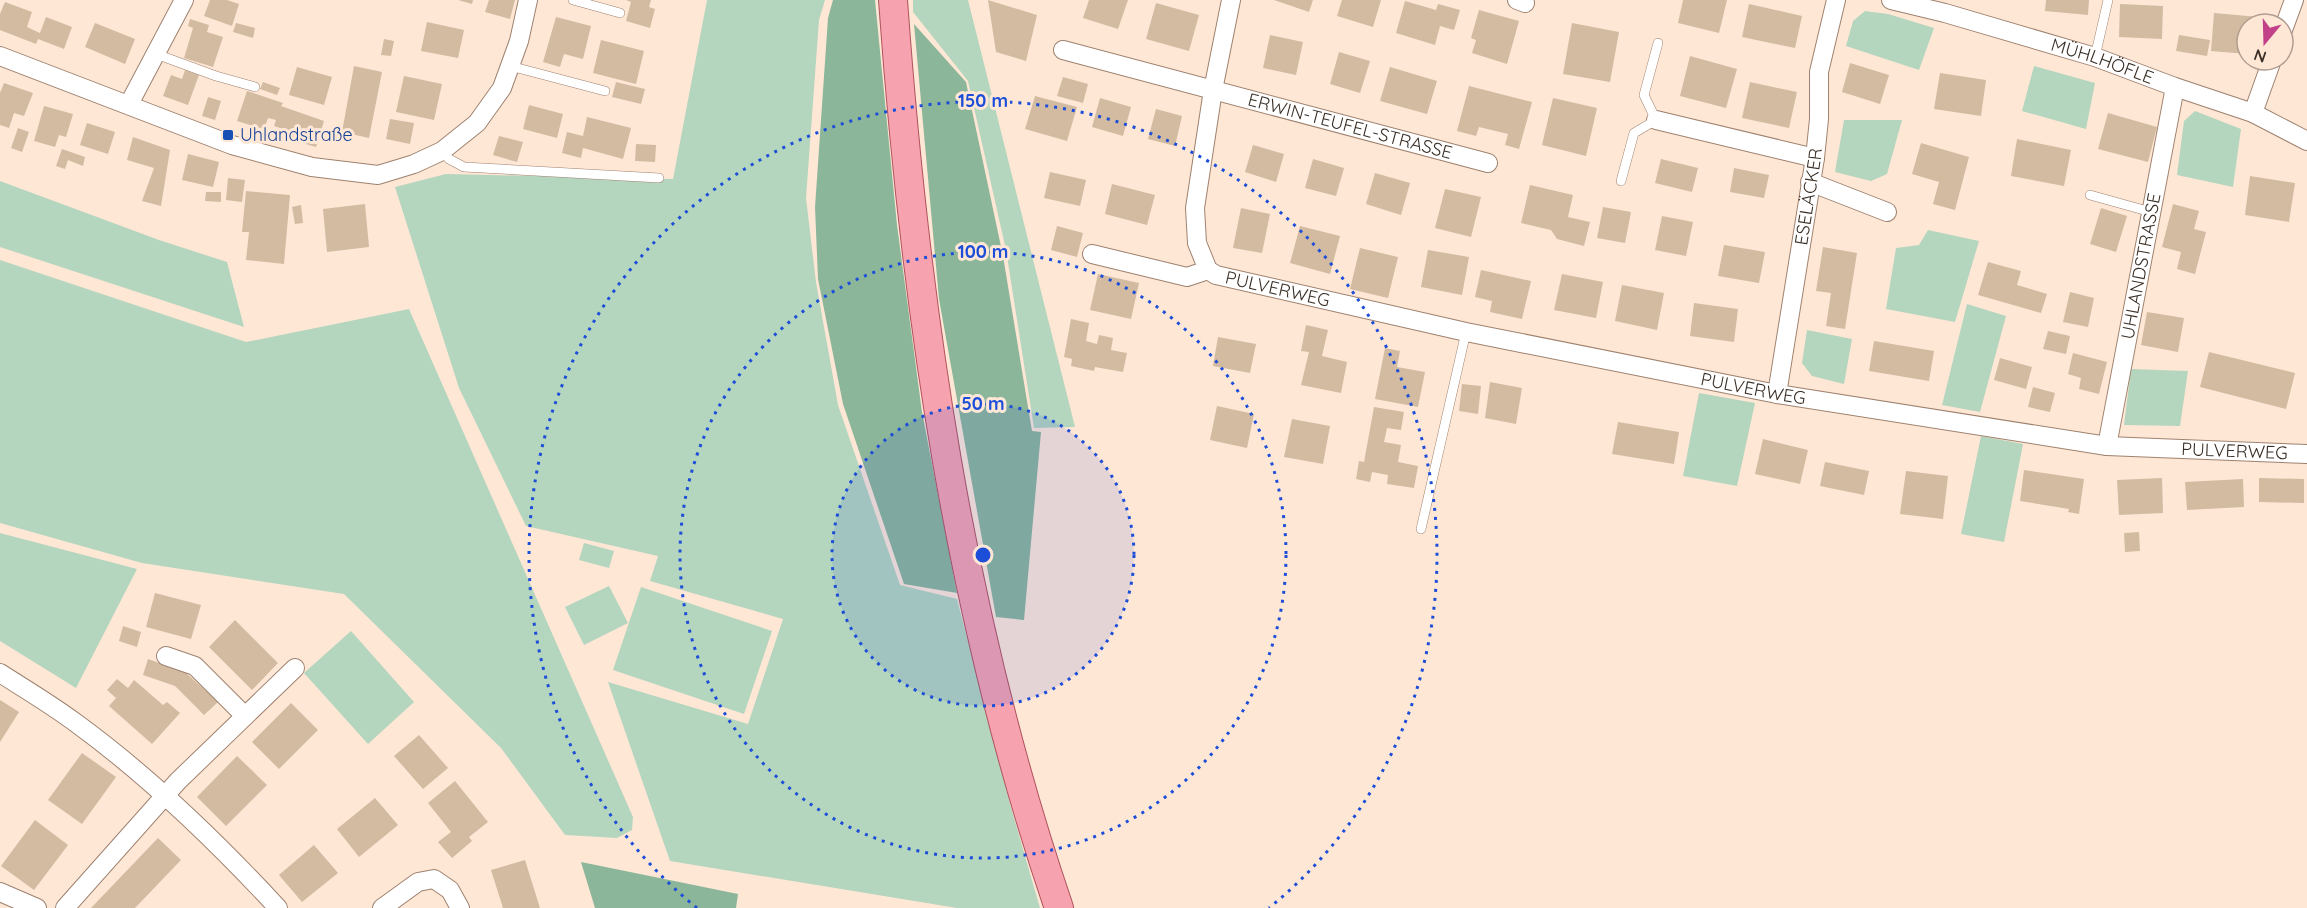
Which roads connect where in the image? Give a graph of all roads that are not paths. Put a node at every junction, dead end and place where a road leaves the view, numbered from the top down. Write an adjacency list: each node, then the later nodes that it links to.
1 (184, 0): 13 (street)
2 (528, 0): 16 (street)
3 (573, 0): 10 (lane)
4 (893, 0): 53 (main road)
5 (1230, 0): 20 (street, PULVERWEG)
6 (1836, 0): 27 (street, ESELÄCKER)
7 (1891, 0): 9 (street, MÜHLHÖFLE)
8 (2108, 0): 15 (lane)
9 (1946, 7): 15 (street, MÜHLHÖFLE)
10 (620, 13)
11 (1658, 43): 24 (lane)
12 (1063, 50): 20 (street, ERWIN-TEUFEL-STRASSE)
13 (156, 54): 18 (lane); 22 (street)
14 (0, 56): 22 (street)
15 (2095, 57): 19 (street, MÜHLHÖFLE)
16 (510, 66): 21 (lane); 26 (street)
17 (2268, 72): 23 (street)
18 (255, 87)
19 (2175, 87): 23 (street, MÜHLHÖFLE); 34 (street, UHLANDSTRASSE)
20 (1213, 90): 28 (street, ERWIN-TEUFEL-STRASSE); 36 (street, PULVERWEG)
21 (605, 91)
22 (129, 104): 26 (street)
23 (2253, 113): 25 (street, MÜHLHÖFLE)
24 (1656, 120): 27 (street); 30 (lane)
25 (2307, 141)
26 (442, 151): 29 (lane)
27 (1815, 158): 31 (street, ESELÄCKER)
28 (1488, 163)
29 (659, 178)
30 (1621, 181)
31 (1810, 182): 33 (street); 38 (street, ESELÄCKER)
32 (2091, 195): 34 (lane)
33 (1887, 212)
34 (2151, 212): 39 (street, UHLANDSTRASSE)
35 (1092, 254): 36 (street, PULVERWEG)
36 (1208, 270): 37 (street, PULVERWEG)
37 (1466, 332): 38 (street, PULVERWEG); 41 (lane)
38 (1777, 394): 39 (street, PULVERWEG)
39 (2107, 446): 40 (street, PULVERWEG)
40 (2307, 454)
41 (1421, 529)
42 (166, 656): 45 (street)
43 (296, 668): 45 (street)
44 (0, 673): 46 (street)
45 (245, 716): 46 (street)
46 (166, 796): 49 (street); 50 (street)
47 (0, 892): 48 (street)
48 (37, 908)
49 (65, 908)
50 (278, 908)
51 (382, 908): 52 (street)
52 (460, 908)
53 (1059, 908)

